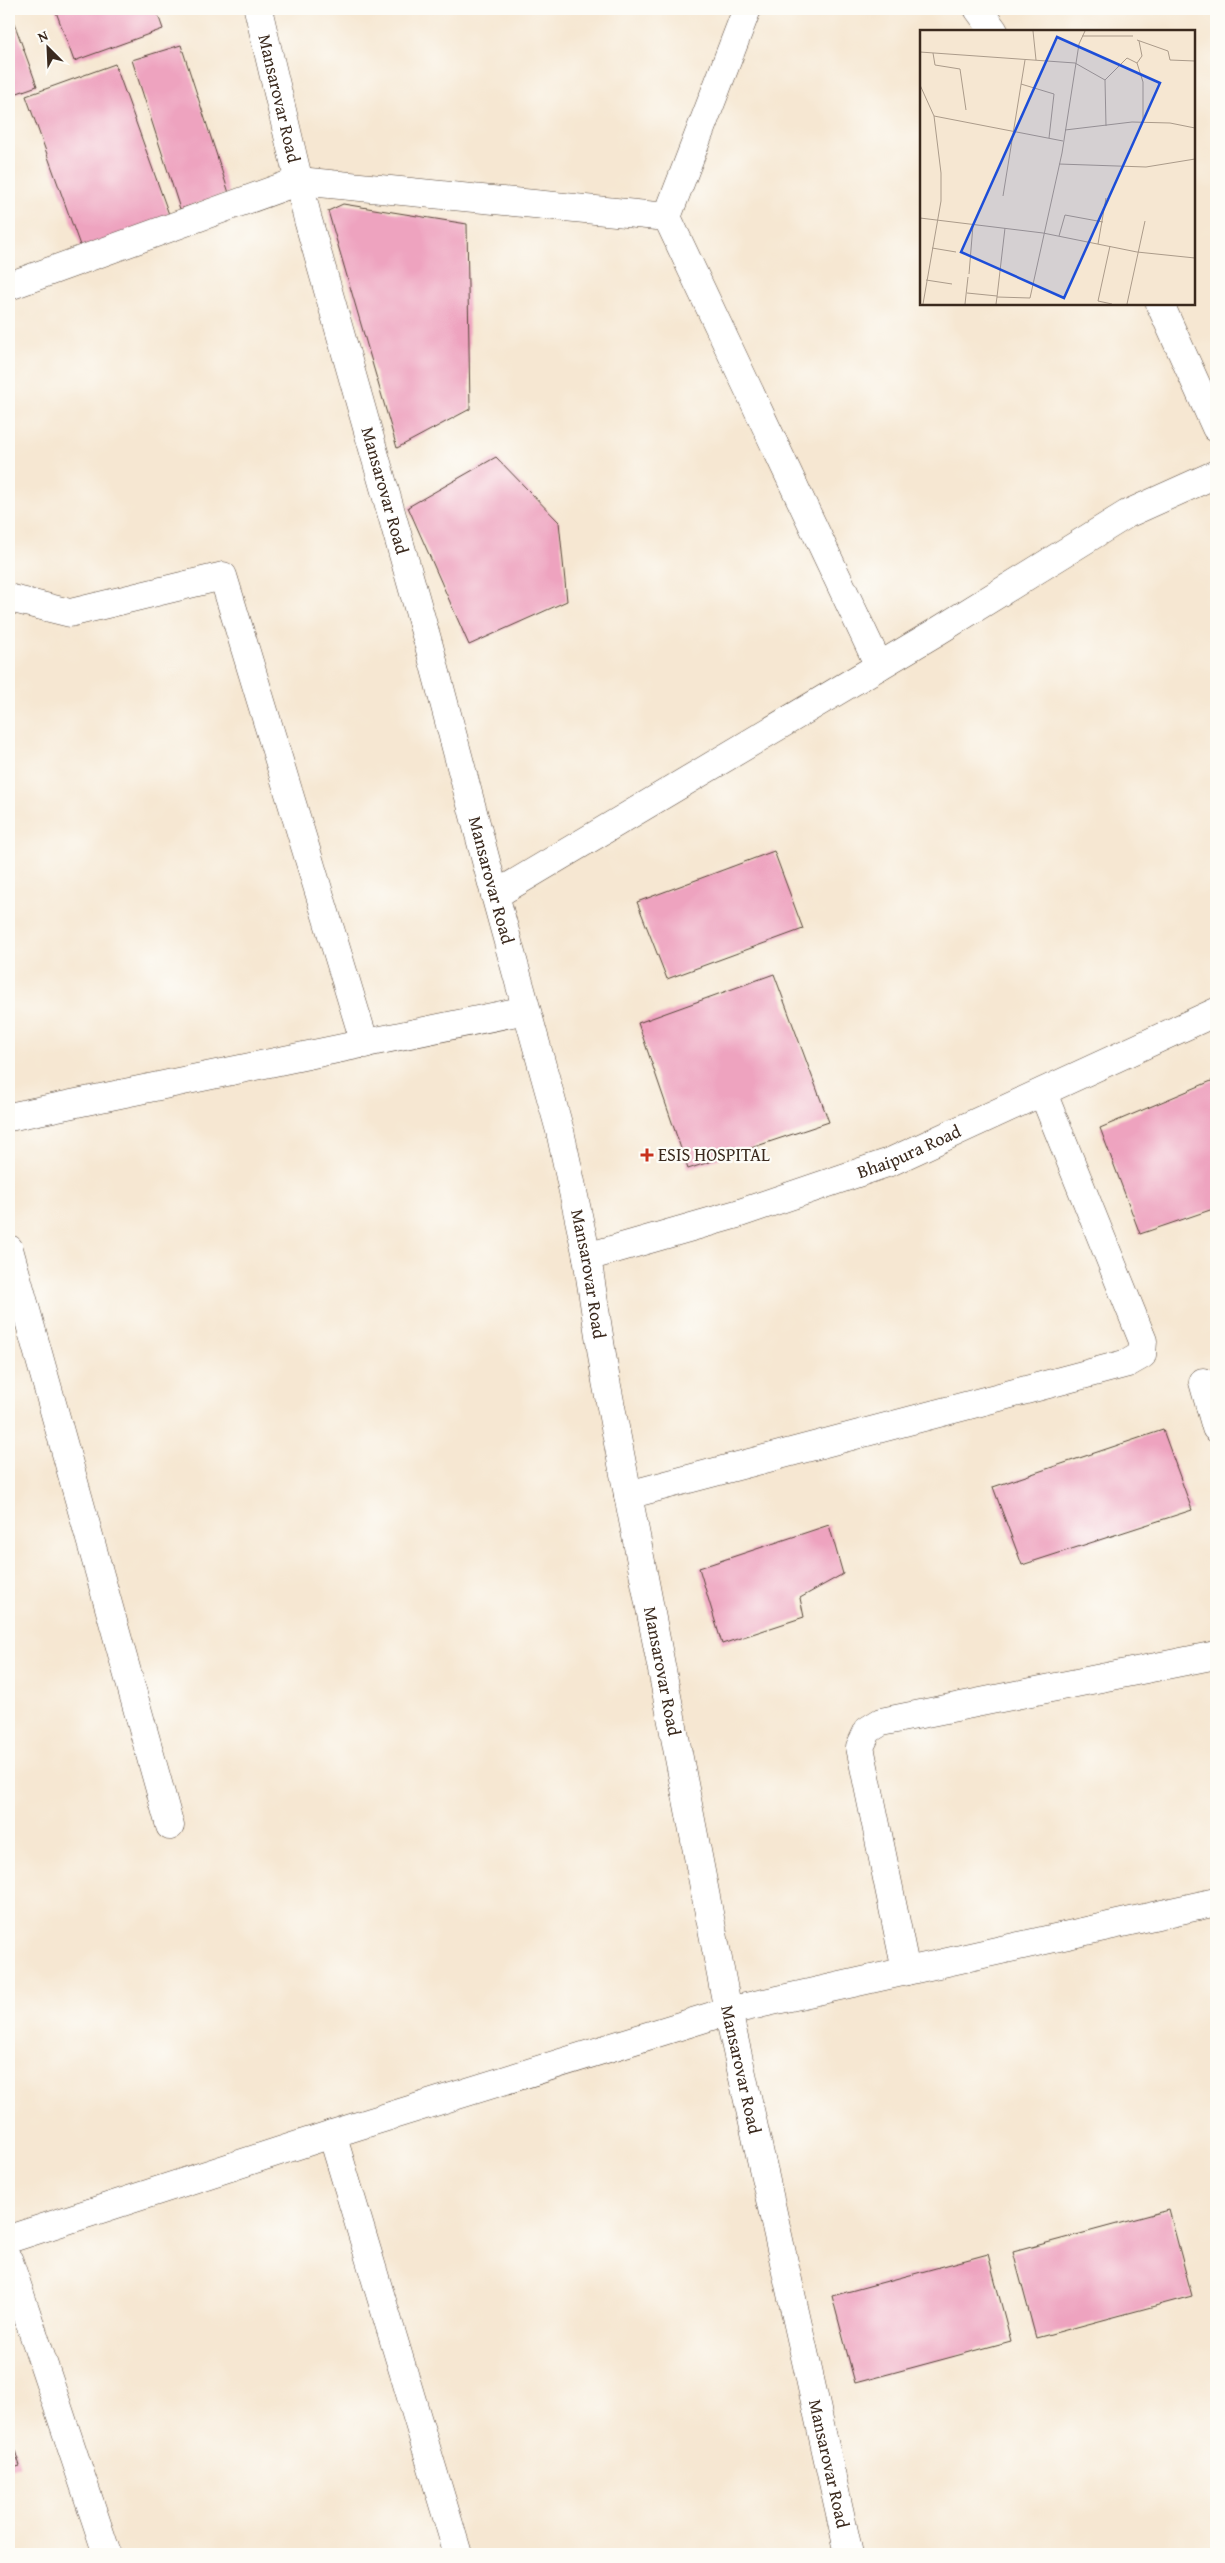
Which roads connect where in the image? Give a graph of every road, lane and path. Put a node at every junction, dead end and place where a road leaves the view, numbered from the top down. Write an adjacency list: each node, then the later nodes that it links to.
1 (258, 9): 5 (street, Mansarovar Road)
2 (747, 9): 6 (street)
3 (978, 9): 4 (street)
4 (993, 30)
5 (299, 182): 6 (street); 7 (street); 13 (street, Mansarovar Road)
6 (667, 217): 12 (street)
7 (9, 286)
8 (1160, 305): 9 (street)
9 (1216, 428)
10 (1216, 474): 12 (street)
11 (9, 598): 16 (street)
12 (879, 666): 13 (street)
13 (495, 895): 14 (street, Mansarovar Road)
14 (526, 1010): 16 (street); 20 (street, Mansarovar Road)
15 (1216, 1012): 17 (street, Bhaipura Road)
16 (365, 1044): 18 (street)
17 (1043, 1093): 20 (street, Bhaipura Road); 23 (street)
18 (9, 1117)
19 (9, 1250): 25 (street)
20 (586, 1257): 23 (street, Mansarovar Road)
21 (1203, 1382): 22 (street)
22 (1216, 1428)
23 (628, 1495): 28 (street, Mansarovar Road)
24 (1216, 1655): 27 (street)
25 (170, 1826)
26 (1216, 1902): 27 (street)
27 (906, 1971): 28 (street)
28 (728, 2011): 29 (street); 34 (street, Mansarovar Road)
29 (332, 2134): 30 (street); 33 (street)
30 (9, 2239)
31 (9, 2261): 32 (street)
32 (107, 2554)
33 (458, 2554)
34 (849, 2554)

